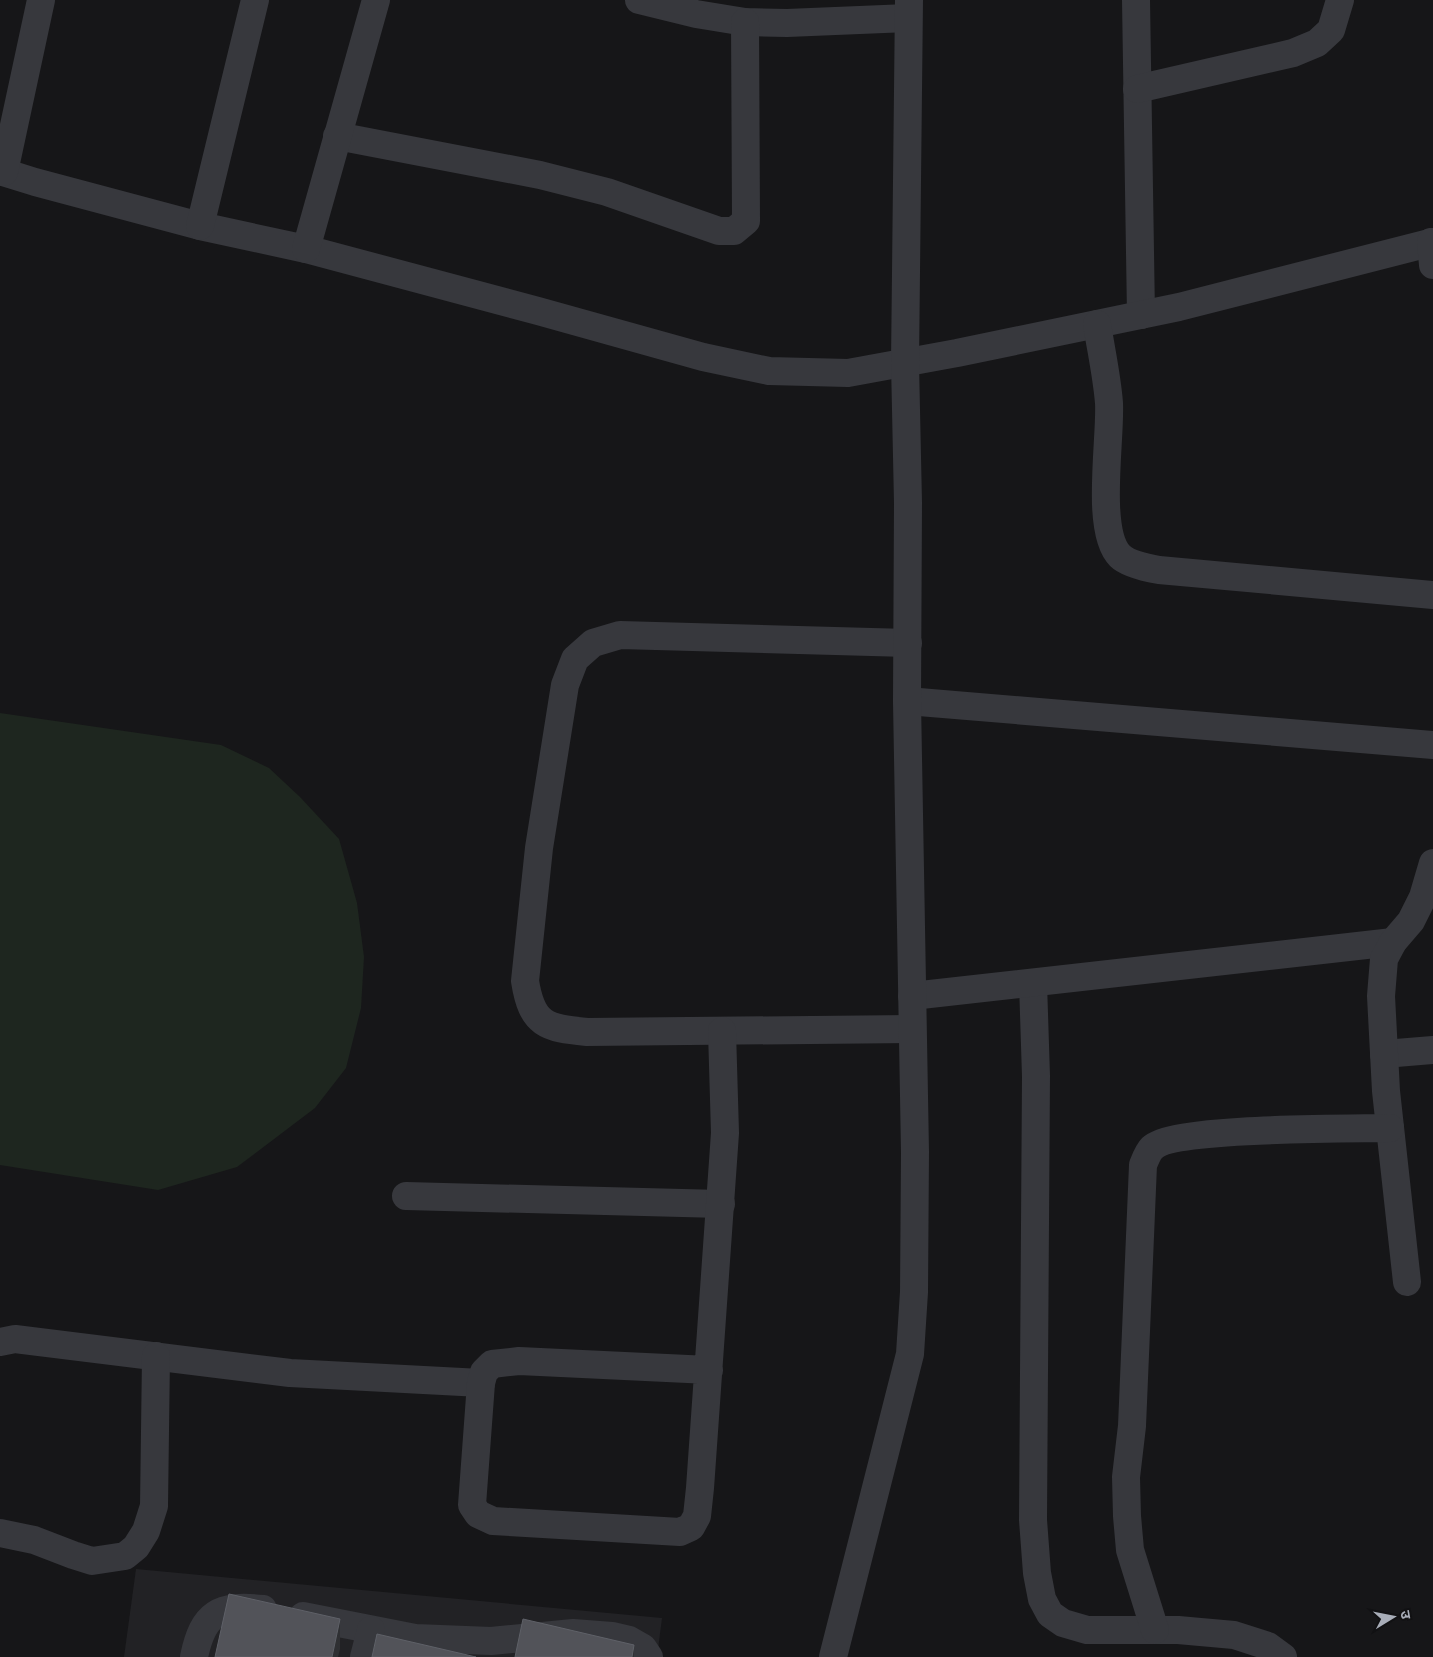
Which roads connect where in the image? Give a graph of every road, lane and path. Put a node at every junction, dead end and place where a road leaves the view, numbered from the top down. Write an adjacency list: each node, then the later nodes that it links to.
1 (41, 0): 11 (street)
2 (255, 0): 12 (street)
3 (376, 0): 10 (street)
4 (639, 0): 8 (street)
5 (1136, 0): 9 (street)
6 (1340, 0): 9 (street)
7 (909, 9): 8 (street); 17 (street)
8 (745, 22): 10 (street)
9 (1137, 89): 15 (street)
10 (337, 136): 13 (street)
11 (2, 172): 12 (street)
12 (200, 226): 13 (street)
13 (306, 249): 17 (street)
14 (1432, 250): 15 (street)
15 (1141, 315): 16 (street)
16 (1097, 324): 17 (street); 18 (street)
17 (905, 363): 19 (street)
18 (1433, 595)
19 (908, 642): 20 (street); 27 (street)
20 (907, 701): 21 (street); 25 (street)
21 (1433, 745)
22 (1433, 863): 23 (street)
23 (1393, 942): 24 (street); 29 (street)
24 (1033, 983): 25 (street); 40 (street)
25 (912, 996): 26 (street)
26 (912, 1029): 27 (street); 45 (street)
27 (722, 1031): 32 (street)
28 (1433, 1050): 29 (street)
29 (1384, 1054): 30 (street)
30 (1390, 1128): 33 (street); 40 (street)
31 (406, 1196): 32 (street)
32 (721, 1204): 36 (street)
33 (1407, 1282)
34 (0, 1342): 35 (street)
35 (156, 1356): 37 (street); 38 (street)
36 (709, 1370): 37 (street); 37 (street)
37 (481, 1383)
38 (0, 1533)
39 (370, 1630): 41 (street); 42 (street); 43 (street)
40 (1155, 1630): 46 (street)
41 (514, 1648): 44 (street)
42 (194, 1657)
43 (364, 1657)
44 (649, 1657)
45 (833, 1657)
46 (1283, 1657)

